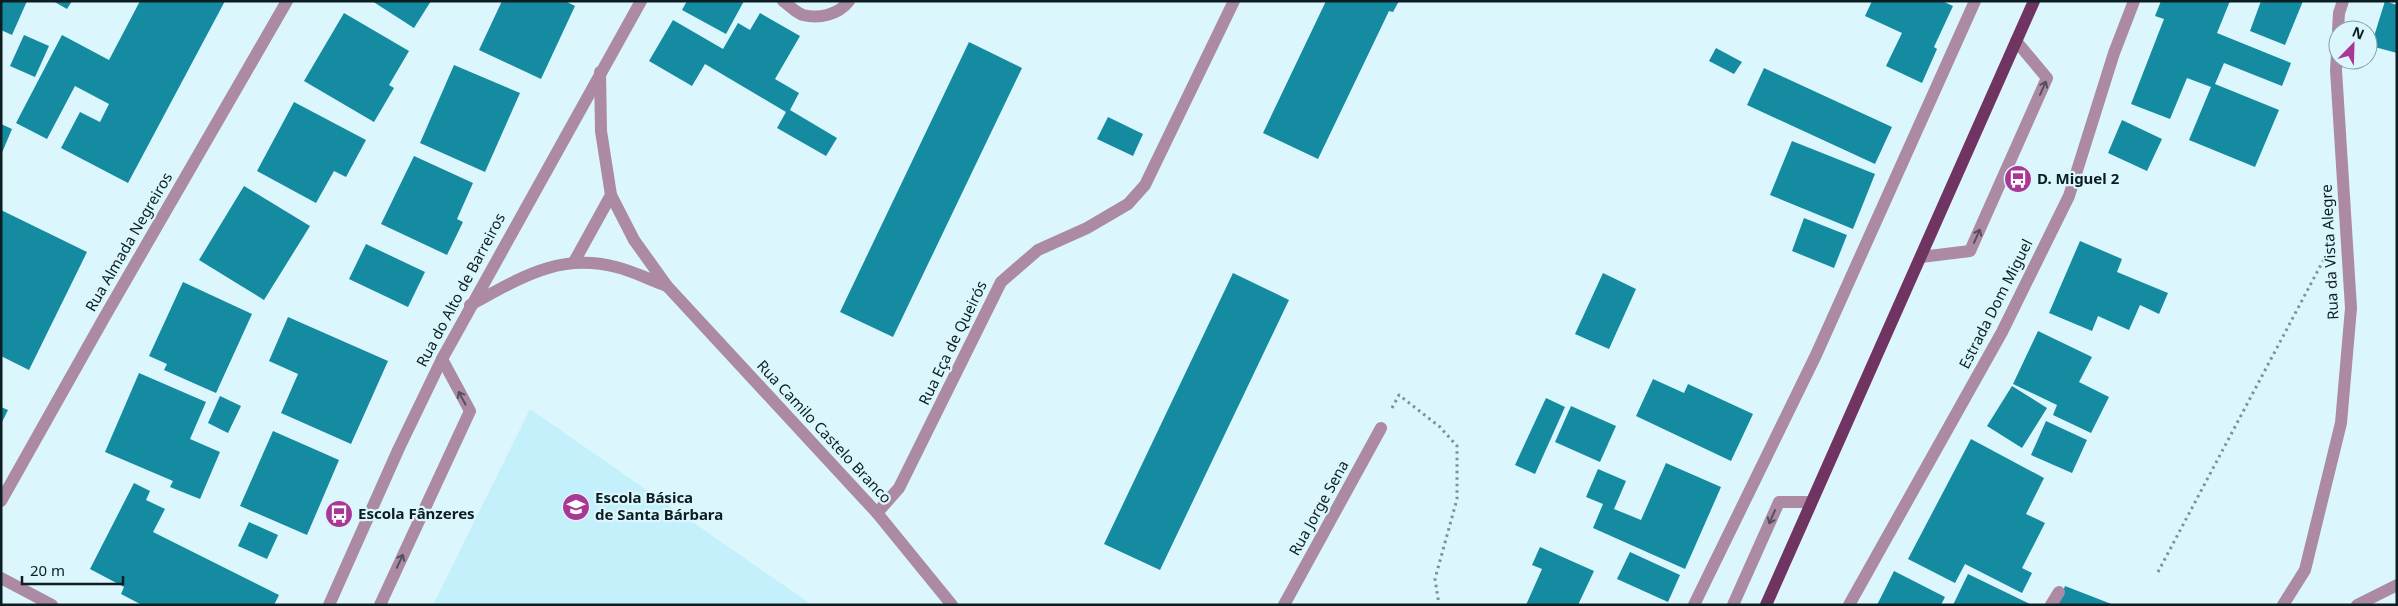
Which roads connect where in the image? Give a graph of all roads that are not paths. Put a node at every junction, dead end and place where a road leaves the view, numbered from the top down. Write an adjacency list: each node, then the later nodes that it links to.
1 (287, 1): 21 (street, Rua Almada Negreiros)
2 (641, 1): 13 (street, Rua do Alto de Barreiros)
3 (783, 1): 4 (street)
4 (849, 1)
5 (1234, 1): 23 (street, Rua Eça de Queirós)
6 (2034, 1): 11 (main road)
7 (2134, 1): 35 (street, Estrada Dom Miguel)
8 (2343, 1): 10 (street)
9 (1972, 2): 32 (street)
10 (2339, 20)
11 (2016, 41): 15 (main road); 15 (street, one-way to 11)
12 (2336, 70): 37 (street, Rua da Vista Alegre)
13 (600, 72): 14 (street, Rua Camilo Castelo Branco); 18 (street, Rua do Alto de Barreiros)
14 (611, 195): 16 (street); 17 (street, Rua Camilo Castelo Branco)
15 (1921, 257): 22 (main road)
16 (574, 262): 17 (street, Rua Camilo Castelo Branco); 18 (street, Rua Camilo Castelo Branco)
17 (667, 286): 23 (street, Rua Camilo Castelo Branco)
18 (470, 304): 19 (street, Rua do Alto de Barreiros)
19 (442, 359): 28 (street, Rua do Alto de Barreiros); 29 (street, one-way to 19)
20 (1381, 428): 31 (street, Rua Jorge Sena)
21 (1, 501)
22 (1812, 502): 33 (street, one-way to 33); 34 (main road)
23 (877, 512): 30 (street, Rua Camilo Castelo Branco)
24 (1, 578): 27 (street)
25 (2397, 585): 38 (street)
26 (2059, 592): 36 (street)
27 (52, 605)
28 (329, 605)
29 (380, 605)
30 (952, 605)
31 (1284, 605)
32 (1694, 605)
33 (1733, 605)
34 (1766, 605)
35 (1849, 605)
36 (2051, 605)
37 (2283, 605)
38 (2357, 605)

